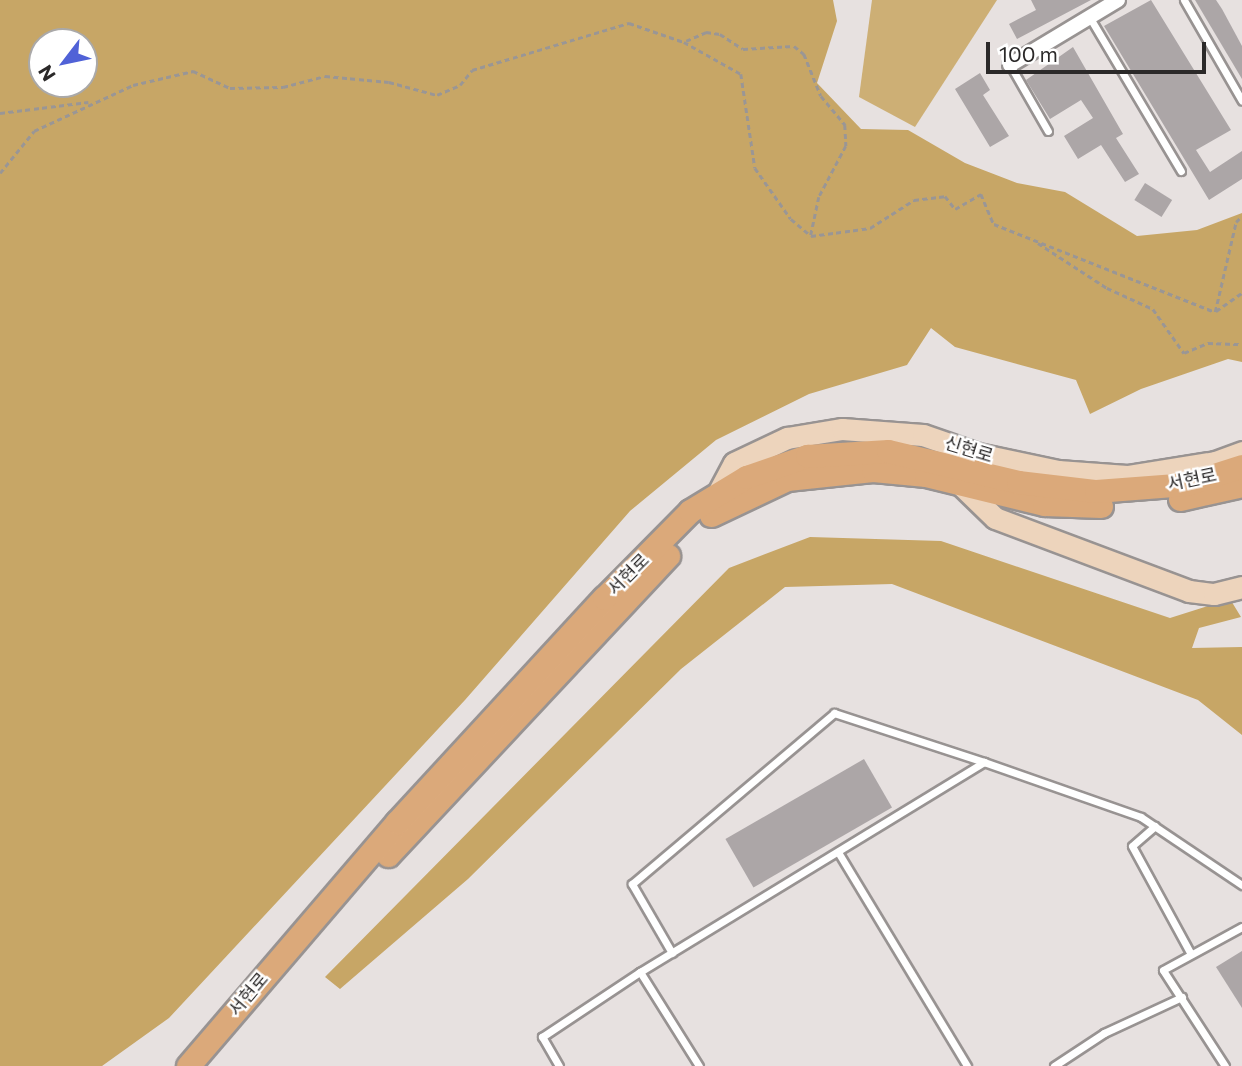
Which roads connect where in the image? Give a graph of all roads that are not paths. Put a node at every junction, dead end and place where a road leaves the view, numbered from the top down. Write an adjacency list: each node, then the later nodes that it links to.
1 (1118, 0): 3 (street)
2 (1184, 0): 5 (lane)
3 (1090, 18): 4 (street); 7 (lane)
4 (1010, 65): 6 (lane)
5 (1242, 101)
6 (1048, 131)
7 (1181, 171)
8 (1242, 452): 12 (main road, 신현로)
9 (1242, 466): 12 (main road, 서현로)
10 (961, 485): 11 (main road, 서현로); 13 (main road, 신현로); 24 (main road, 서현로)
11 (1242, 485)
12 (718, 495): 23 (main road, 서현로)
13 (1242, 587)
14 (984, 762): 15 (lane); 16 (lane); 19 (lane)
15 (1155, 826): 17 (lane); 20 (lane)
16 (838, 852): 19 (lane); 27 (lane)
17 (1242, 885)
18 (1242, 927): 20 (lane)
19 (671, 953): 21 (lane)
20 (1191, 954): 22 (lane)
21 (640, 972): 25 (lane); 26 (lane)
22 (1182, 997): 28 (lane); 29 (lane)
23 (188, 1066)
24 (208, 1066)
25 (559, 1066)
26 (699, 1066)
27 (967, 1066)
28 (1054, 1066)
29 (1225, 1066)

